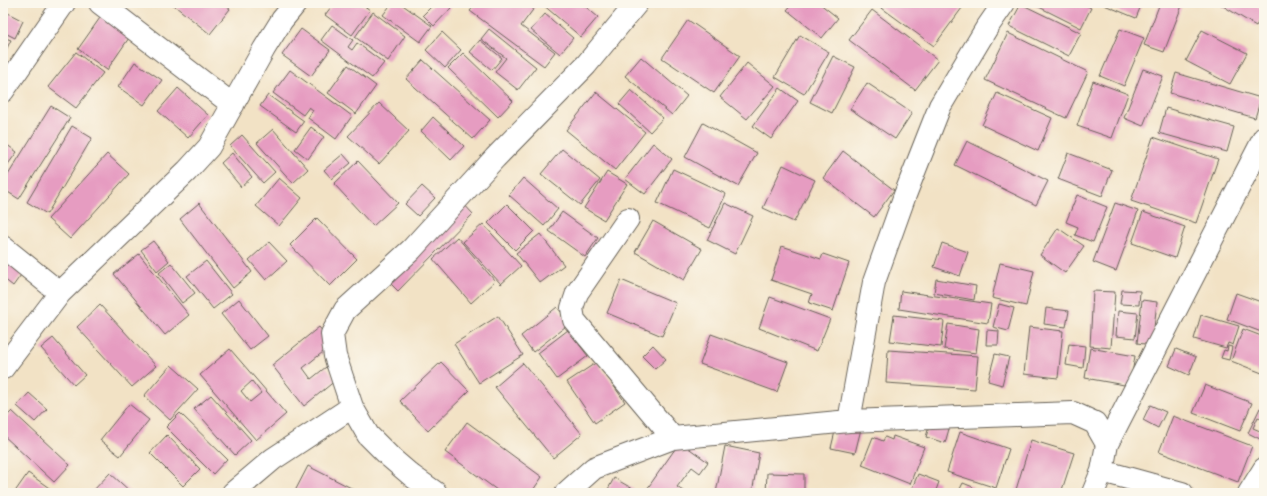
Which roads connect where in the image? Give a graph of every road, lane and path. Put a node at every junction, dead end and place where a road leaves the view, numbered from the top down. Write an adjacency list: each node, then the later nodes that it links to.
1 (64, 3): 6 (street)
2 (100, 3): 7 (street)
3 (296, 3): 7 (street)
4 (637, 3): 13 (street)
5 (1004, 3): 14 (street)
6 (3, 91)
7 (233, 105): 11 (street)
8 (1264, 138): 16 (street)
9 (628, 219): 15 (street)
10 (3, 247): 11 (street)
11 (60, 293): 12 (street)
12 (3, 368)
13 (352, 407): 19 (street); 20 (street)
14 (849, 421): 15 (street); 16 (street)
15 (673, 438): 21 (street)
16 (1107, 444): 18 (street)
17 (1264, 469): 24 (street)
18 (1102, 472): 22 (street); 23 (street)
19 (233, 493)
20 (436, 493)
21 (566, 493)
22 (1093, 493)
23 (1182, 493)
24 (1249, 493)

